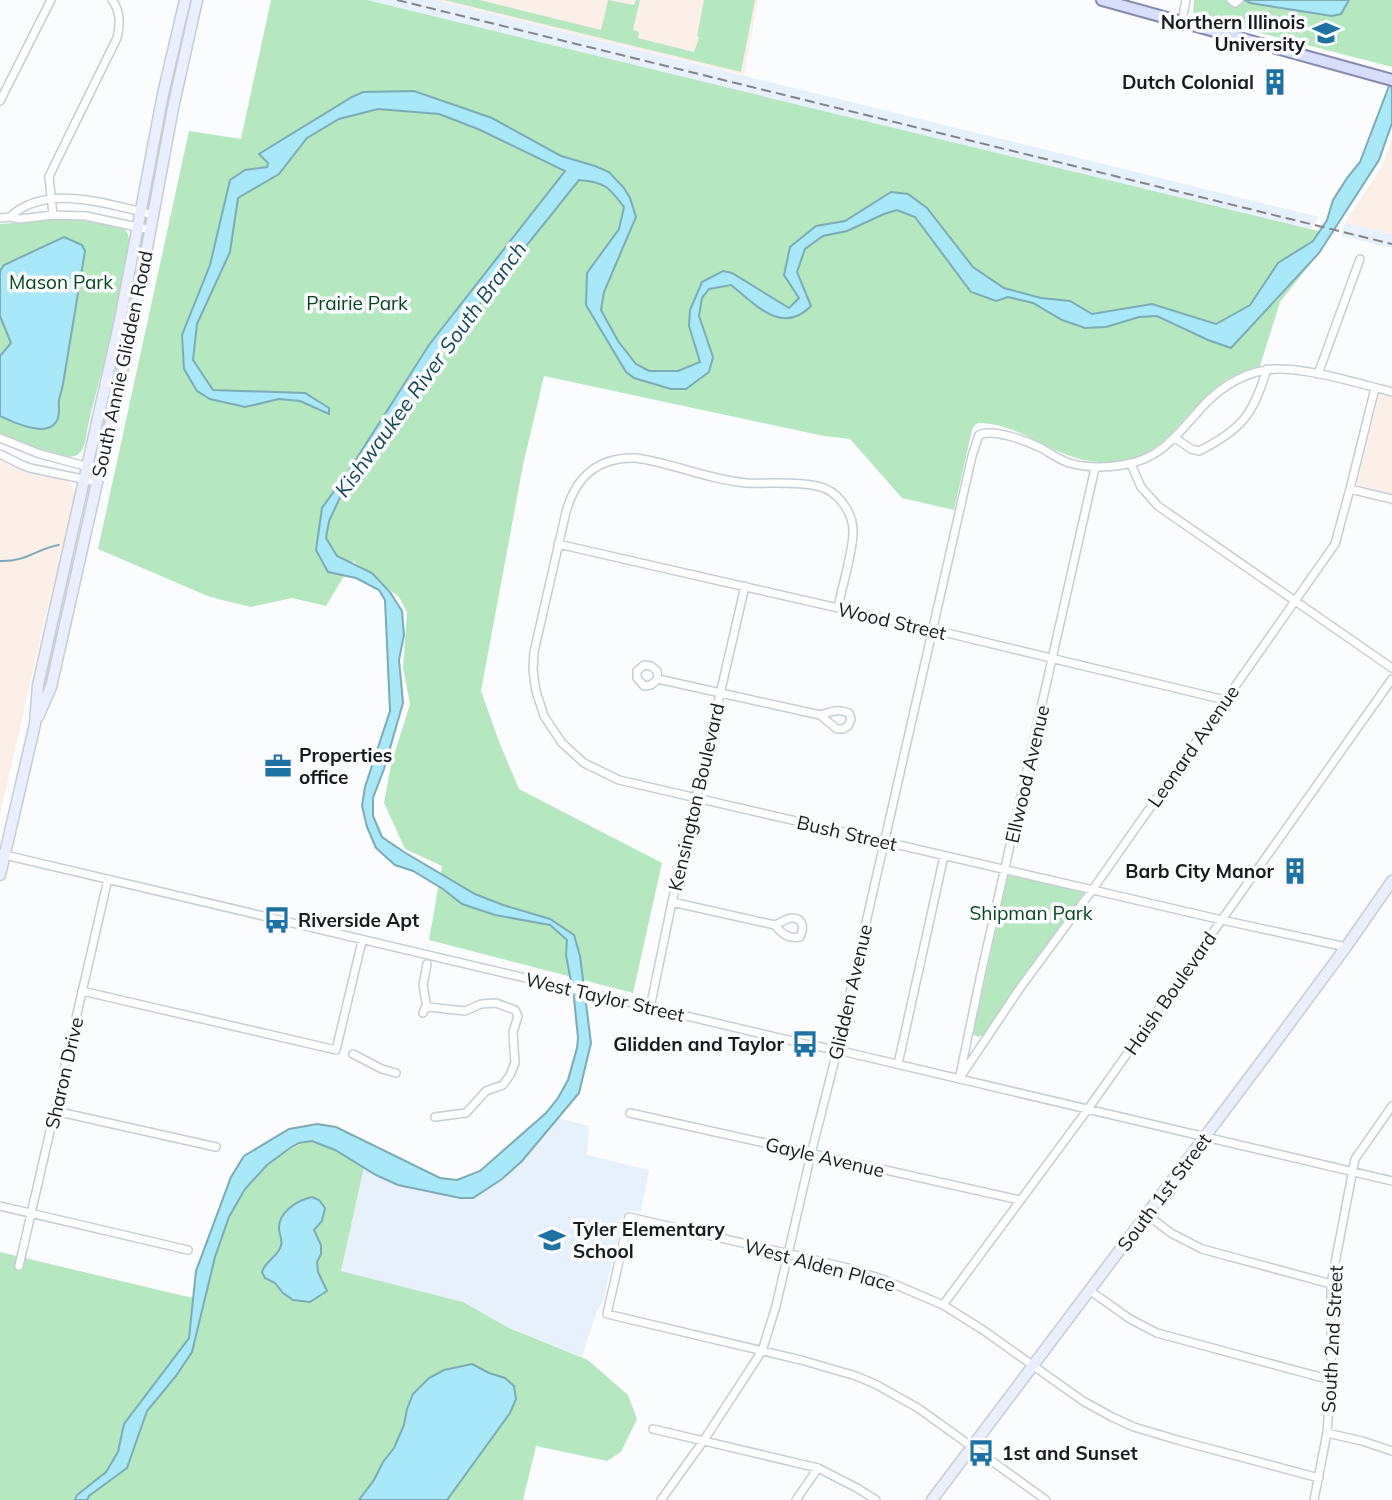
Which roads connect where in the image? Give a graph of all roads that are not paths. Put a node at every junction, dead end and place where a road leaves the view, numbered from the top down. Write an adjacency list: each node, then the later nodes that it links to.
1 (51, 0): 11 (street)
2 (112, 0): 12 (street)
3 (185, 0): 13 (main road, South Annie Glidden Road)
4 (197, 0): 15 (main road, South Annie Glidden Road)
5 (1102, 0): 9 (main road)
6 (1186, 0): 9 (street)
7 (1231, 0): 8 (street)
8 (1239, 0)
9 (1182, 21): 10 (main road)
10 (1392, 80)
11 (0, 101)
12 (52, 200): 13 (street); 14 (street); 16 (street)
13 (141, 212): 15 (street); 18 (main road, South Annie Glidden Road)
14 (53, 215): 16 (street); 18 (street)
15 (154, 215): 19 (main road, South Annie Glidden Road)
16 (10, 217): 17 (street)
17 (0, 218)
18 (138, 226): 19 (street); 29 (main road, South Annie Glidden Road)
19 (151, 230): 31 (main road, South Annie Glidden Road)
20 (1360, 259): 22 (street)
21 (1267, 369): 22 (street); 26 (street); 26 (street)
22 (1318, 374): 23 (street)
23 (1375, 388): 24 (street); 34 (street, Leonard Avenue)
24 (1392, 392)
25 (0, 438): 29 (street)
26 (1175, 438): 28 (street)
27 (0, 454): 32 (street)
28 (1131, 464): 30 (street); 38 (street)
29 (87, 467): 31 (street); 32 (main road, South Annie Glidden Road)
30 (1095, 468): 40 (street, Glidden Avenue); 41 (street, Ellwood Avenue)
31 (100, 470): 33 (main road, South Annie Glidden Road)
32 (84, 479): 33 (street); 48 (main road, South Annie Glidden Road)
33 (97, 482): 48 (main road, South Annie Glidden Road)
34 (1350, 489): 35 (street); 38 (street, Leonard Avenue)
35 (1392, 499)
36 (558, 544): 37 (street, Wood Street); 39 (street, Bush Street); 49 (street, Bush Street)
37 (745, 586): 39 (street, Wood Street); 45 (street, Kensington Boulevard)
38 (1296, 600): 42 (street); 46 (street, Leonard Avenue)
39 (838, 608): 40 (street, Wood Street)
40 (933, 630): 41 (street, Wood Street); 50 (street, Glidden Avenue)
41 (1053, 659): 46 (street, Wood Street); 53 (street, Ellwood Avenue)
42 (1392, 667)
43 (658, 679): 45 (street)
44 (1392, 679): 59 (street, Haish Boulevard)
45 (719, 693): 47 (street); 49 (street, Kensington Boulevard)
46 (1225, 700): 57 (street, Leonard Avenue)
47 (820, 715)
48 (35, 724): 51 (main road, South Annie Glidden Road)
49 (696, 797): 50 (street, Bush Street); 58 (street, Kensington Boulevard)
50 (884, 842): 52 (street, Bush Street); 66 (street, Glidden Avenue)
51 (3, 854): 54 (main road, South Annie Glidden Road); 55 (street, West Taylor Street)
52 (944, 856): 53 (street, Bush Street); 68 (street)
53 (1005, 870): 57 (street, Bush Street); 70 (street, Ellwood Avenue)
54 (0, 875)
55 (107, 879): 61 (street, West Taylor Street); 64 (street, Sharon Drive)
56 (1392, 881): 62 (main road, South 1st Street)
57 (1093, 889): 59 (street, Bush Street); 70 (street, Leonard Avenue)
58 (672, 902): 60 (street); 65 (street, Kensington Boulevard)
59 (1222, 920): 62 (street, Bush Street); 72 (street, Haish Boulevard)
60 (775, 925)
61 (362, 941): 64 (street); 65 (street, West Taylor Street)
62 (1346, 947): 76 (main road, South 1st Street)
63 (427, 964): 75 (street)
64 (82, 990): 73 (street, Sharon Drive)
65 (650, 1008): 66 (street, West Taylor Street)
66 (836, 1050): 68 (street, West Taylor Street); 78 (street, Glidden Avenue)
67 (353, 1054): 69 (street)
68 (898, 1064): 70 (street, West Taylor Street)
69 (396, 1073)
70 (959, 1079): 72 (street, West Taylor Street)
71 (1392, 1106): 79 (street, South 2nd Street)
72 (1088, 1109): 76 (street, West Taylor Street); 81 (street, Haish Boulevard)
73 (55, 1111): 77 (street); 83 (street, Sharon Drive)
74 (630, 1113): 78 (street, Gayle Avenue)
75 (435, 1117)
76 (1205, 1136): 79 (street, West Taylor Street); 84 (main road, South 1st Street)
77 (216, 1147)
78 (811, 1154): 81 (street, Gayle Avenue); 86 (street, Glidden Avenue)
79 (1353, 1171): 80 (street, West Taylor Street); 88 (street, South 2nd Street)
80 (1392, 1181)
81 (1020, 1200): 90 (street, Haish Boulevard)
82 (0, 1206): 83 (street)
83 (32, 1214): 85 (street); 87 (street, Sharon Drive)
84 (1146, 1214): 88 (street); 89 (main road, South 1st Street)
85 (188, 1251)
86 (788, 1254): 90 (street, West Alden Place); 91 (street, Glidden Avenue); 91 (street, West Alden Place)
87 (19, 1266)
88 (1331, 1284): 93 (street, South 2nd Street)
89 (1089, 1290): 92 (main road, South 1st Street); 93 (street)
90 (943, 1305): 92 (street, West Alden Place)
91 (762, 1351): 96 (street, Glidden Avenue); 97 (street)
92 (1032, 1367): 97 (main road, South 1st Street); 100 (street, West Alden Place)
93 (1331, 1380): 95 (street, South 2nd Street)
94 (653, 1429): 96 (street)
95 (1327, 1433): 98 (street); 100 (street, South 2nd Street)
96 (704, 1440): 99 (street); 101 (street, Glidden Avenue)
97 (972, 1447): 104 (main road, South 1st Street); 105 (street)
98 (1392, 1451)
99 (818, 1468): 102 (street); 103 (street)
100 (1319, 1478): 106 (street, South 2nd Street)
101 (660, 1500)
102 (796, 1500)
103 (876, 1500)
104 (932, 1500)
105 (1046, 1500)
106 (1314, 1500)

